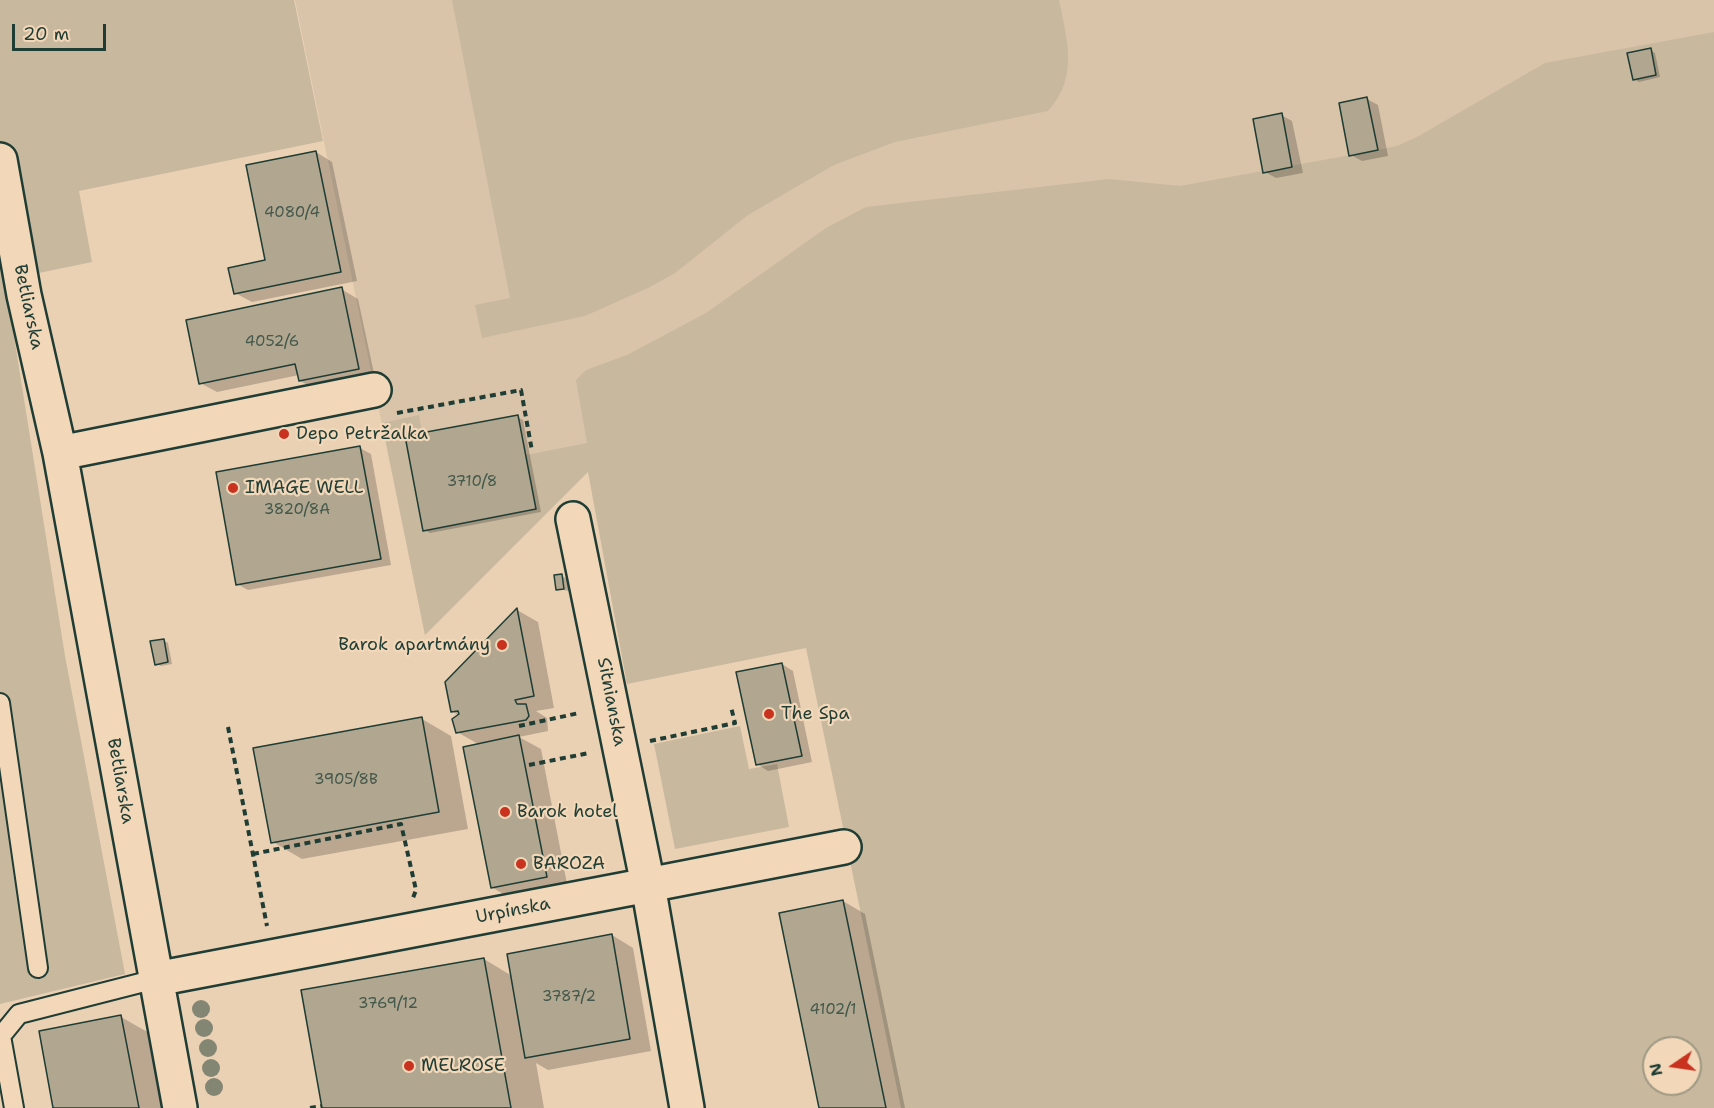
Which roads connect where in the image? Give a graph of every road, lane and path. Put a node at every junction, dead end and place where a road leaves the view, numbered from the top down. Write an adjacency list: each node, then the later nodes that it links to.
1 (0, 160): 4 (street, Betliarska)
2 (383, 402): 3 (path); 4 (street)
3 (532, 451)
4 (60, 453): 20 (street, Betliarska)
5 (573, 519): 16 (street, Sitnianska)
6 (0, 703): 19 (lane)
7 (730, 707): 11 (path)
8 (586, 712): 9 (path)
9 (519, 726)
10 (228, 727): 15 (path)
11 (643, 746)
12 (594, 753): 13 (path)
13 (529, 765)
14 (844, 847): 16 (street, Urpínska)
15 (253, 854): 17 (path); 18 (path)
16 (648, 885): 20 (street, Urpínska); 25 (street)
17 (411, 901)
18 (267, 927)
19 (38, 969)
20 (156, 978): 22 (lane); 23 (street, Betliarska)
21 (322, 1106): 24 (path)
22 (14, 1108)
23 (180, 1108)
24 (313, 1108)
25 (687, 1108)

